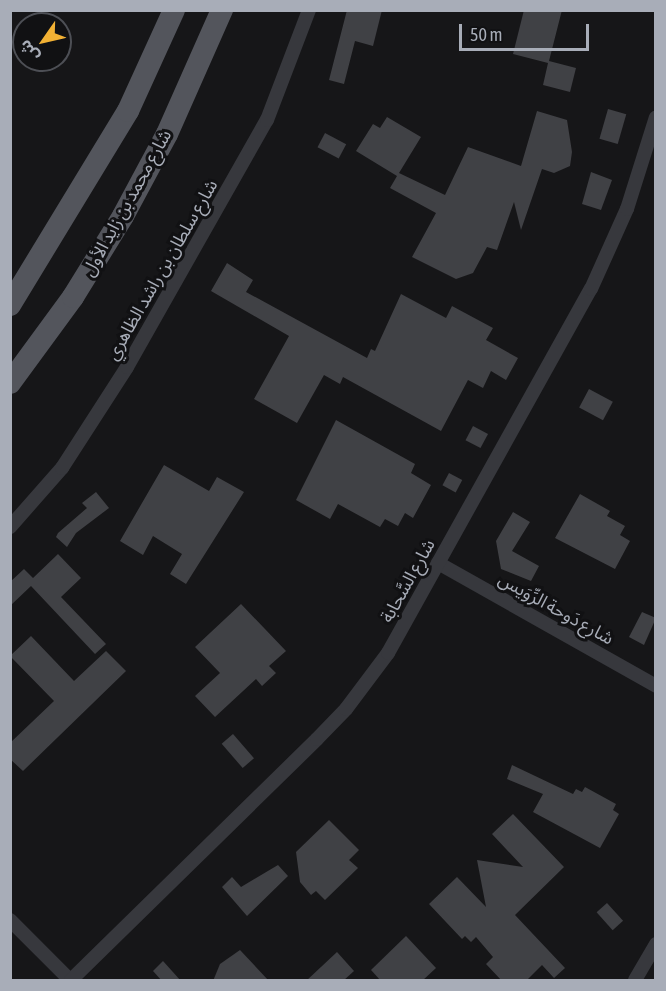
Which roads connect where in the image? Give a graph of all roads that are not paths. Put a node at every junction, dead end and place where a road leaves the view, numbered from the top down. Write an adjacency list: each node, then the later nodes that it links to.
1 (174, 10): 5 (main road)
2 (222, 10): 6 (main road, شارع محمد بن زايد الأول)
3 (309, 10): 7 (street, شارع سلطان بن راشد الظاهري)
4 (656, 117): 8 (street, شارع السَّحابة)
5 (10, 304)
6 (10, 384)
7 (10, 527)
8 (438, 564): 9 (street, شارع دَوحة الرِّوَيس); 12 (street, شارع السَّحابة)
9 (656, 686)
10 (10, 920): 12 (street)
11 (656, 944): 13 (street)
12 (71, 981)
13 (635, 981)

